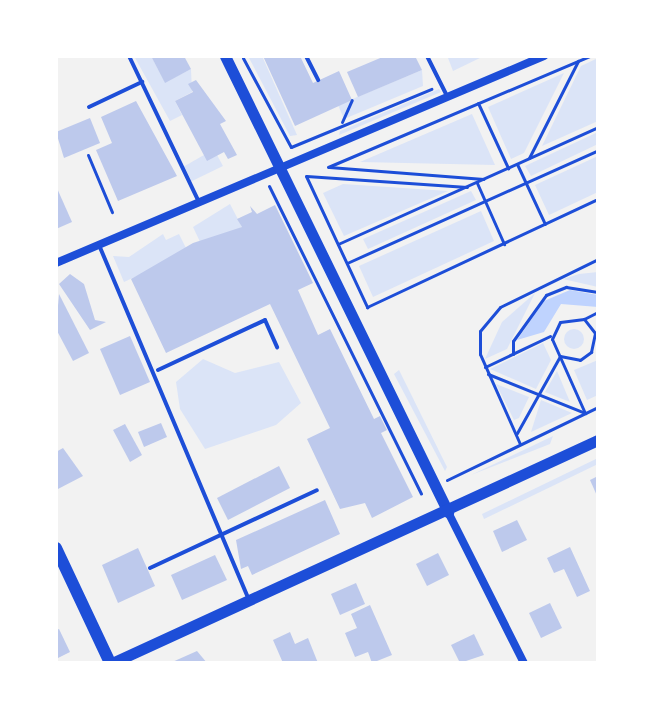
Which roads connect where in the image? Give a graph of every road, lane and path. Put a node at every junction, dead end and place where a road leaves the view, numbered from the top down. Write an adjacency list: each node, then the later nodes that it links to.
1 (129, 56): 12 (lane)
2 (225, 56): 24 (street)
3 (242, 56): 18 (path)
4 (306, 56): 11 (lane)
5 (358, 56): 6 (path)
6 (370, 56)
7 (427, 56): 14 (lane)
8 (544, 56): 14 (street)
9 (589, 56): 10 (path)
10 (578, 61): 16 (path); 22 (path)
11 (318, 80)
12 (142, 82): 17 (lane); 36 (lane)
13 (436, 86): 18 (path)
14 (448, 98): 24 (street)
15 (352, 100): 18 (path)
16 (478, 103): 25 (path); 26 (path)
17 (89, 107)
18 (341, 124)
19 (598, 127): 22 (path)
20 (598, 150): 32 (path)
21 (88, 155): 38 (path)
22 (529, 158): 23 (path)
23 (517, 164): 25 (path); 32 (path)
24 (282, 168): 36 (street); 68 (street)
25 (508, 168): 28 (path)
26 (384, 171): 27 (path); 29 (path)
27 (425, 174): 28 (path); 31 (path)
28 (484, 179): 30 (path)
29 (383, 181): 31 (path); 41 (path)
30 (477, 183): 34 (path); 37 (path)
31 (424, 184): 34 (path)
32 (526, 184): 37 (path); 39 (path)
33 (269, 186): 67 (path)
34 (467, 187): 41 (path)
35 (598, 199): 39 (path)
36 (199, 202): 40 (street)
37 (485, 202): 42 (path); 45 (path)
38 (112, 212)
39 (545, 224): 42 (path)
40 (99, 244): 44 (street); 57 (lane)
41 (338, 244): 45 (path)
42 (504, 244): 45 (path)
43 (598, 259): 46 (path)
44 (56, 263)
45 (347, 263)
46 (552, 282): 47 (path); 56 (path)
47 (555, 289): 48 (path); 54 (path)
48 (598, 292)
49 (598, 312): 50 (path)
50 (584, 319): 51 (path); 52 (path)
51 (552, 335): 54 (path); 55 (path)
52 (597, 341): 55 (path)
53 (277, 347): 57 (lane)
54 (513, 354): 56 (path)
55 (560, 356): 59 (path); 61 (path)
56 (485, 367): 58 (path)
57 (158, 370): 69 (lane)
58 (487, 374): 59 (path); 62 (path)
59 (538, 395): 61 (path); 62 (path)
60 (598, 407): 61 (path)
61 (585, 413): 64 (path)
62 (516, 434): 64 (path)
63 (598, 440): 68 (street)
64 (520, 444): 65 (path)
65 (447, 480)
66 (317, 490): 69 (lane)
67 (421, 493)
68 (448, 512): 72 (street); 74 (street)
69 (221, 535): 71 (lane); 72 (lane)
70 (56, 548): 73 (main road)
71 (150, 568)
72 (250, 604): 73 (street)
73 (111, 663)
74 (524, 663)

